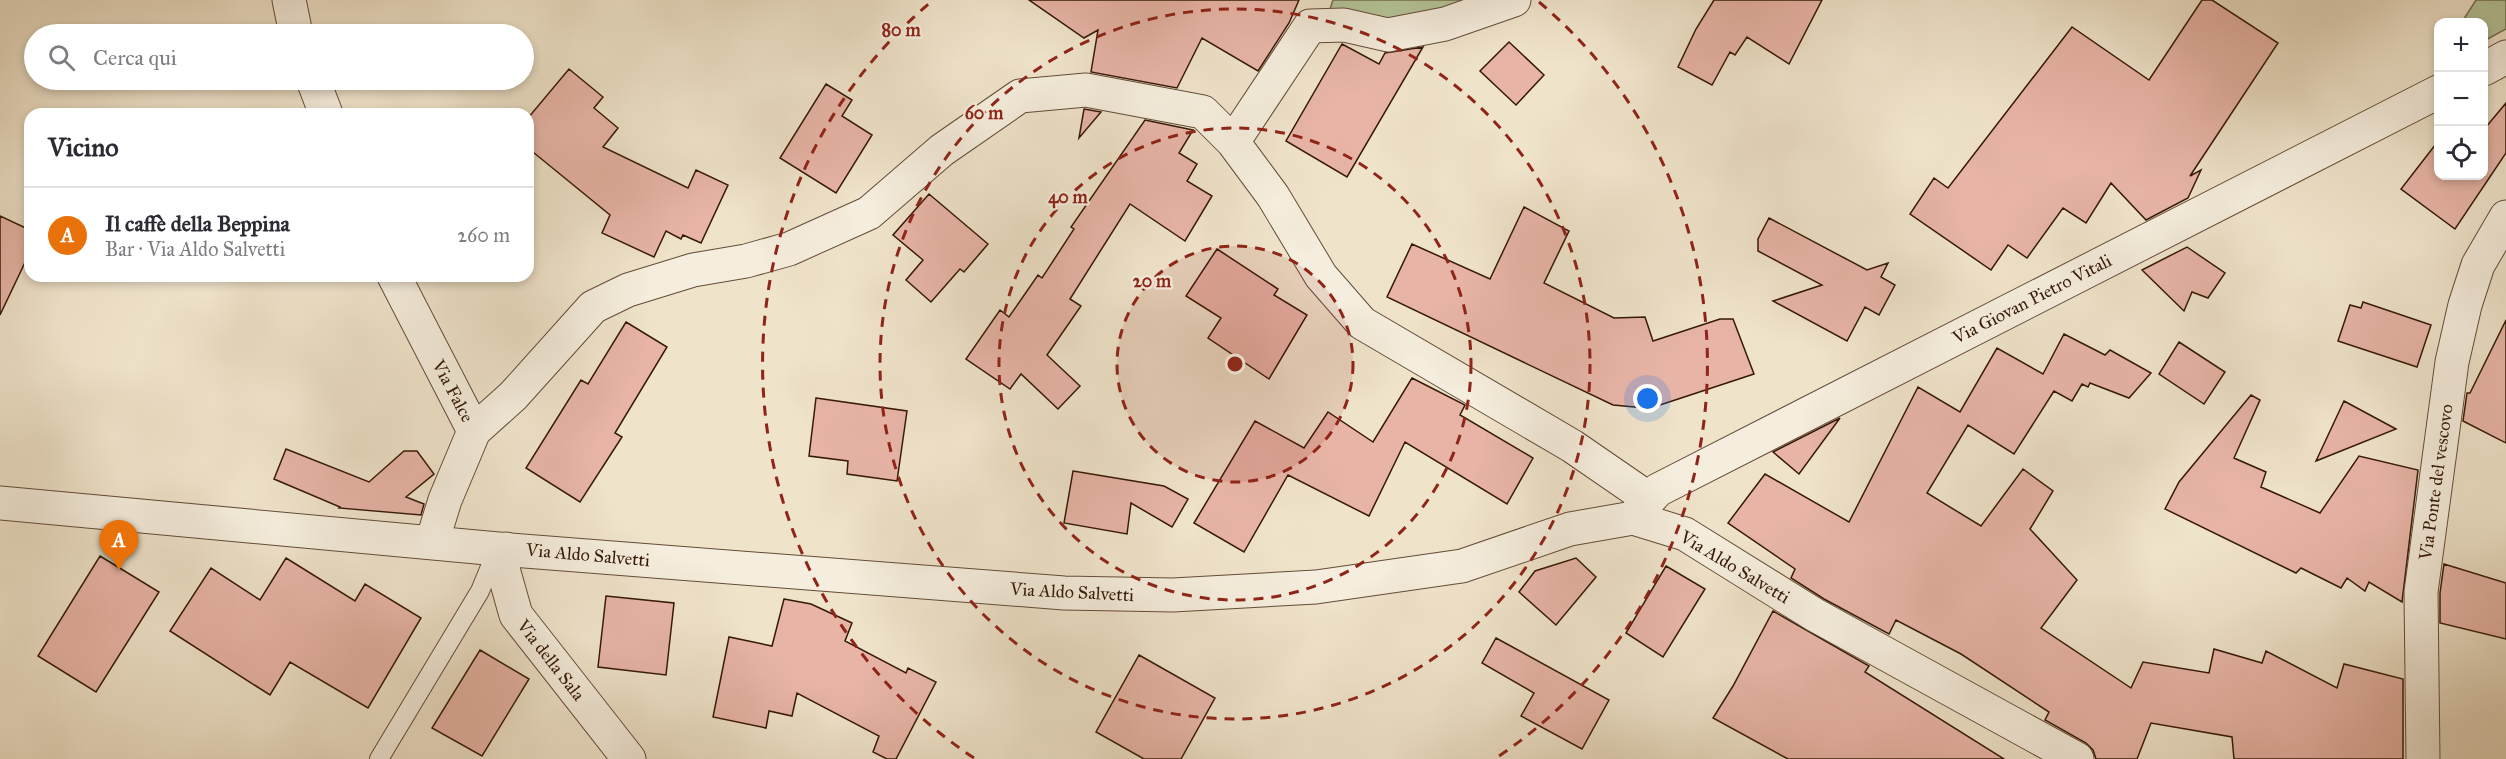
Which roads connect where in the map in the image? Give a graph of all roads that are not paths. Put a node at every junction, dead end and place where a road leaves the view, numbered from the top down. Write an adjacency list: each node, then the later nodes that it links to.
1 (289, 0): 3 (street)
2 (1514, 0): 9 (street)
3 (294, 24)
4 (2506, 57): 5 (street)
5 (2488, 67)
6 (317, 90): 8 (street)
7 (2434, 95): 14 (street, Via Giovan Pietro Vitali)
8 (324, 108)
9 (1233, 142): 12 (street); 14 (street)
10 (2506, 217): 20 (street, Via Ponte del vescovo)
11 (397, 282): 12 (street, Via Falce)
12 (474, 431): 15 (street, Via Falce)
13 (0, 503): 15 (street, Via Aldo Salvetti)
14 (1641, 508): 16 (street, Via Aldo Salvetti); 19 (street, Via Aldo Salvetti)
15 (432, 542): 16 (street, Via Aldo Salvetti)
16 (502, 549): 17 (lane); 18 (street, Via della Sala)
17 (379, 759)
18 (628, 759)
19 (2077, 759)
20 (2423, 759)

